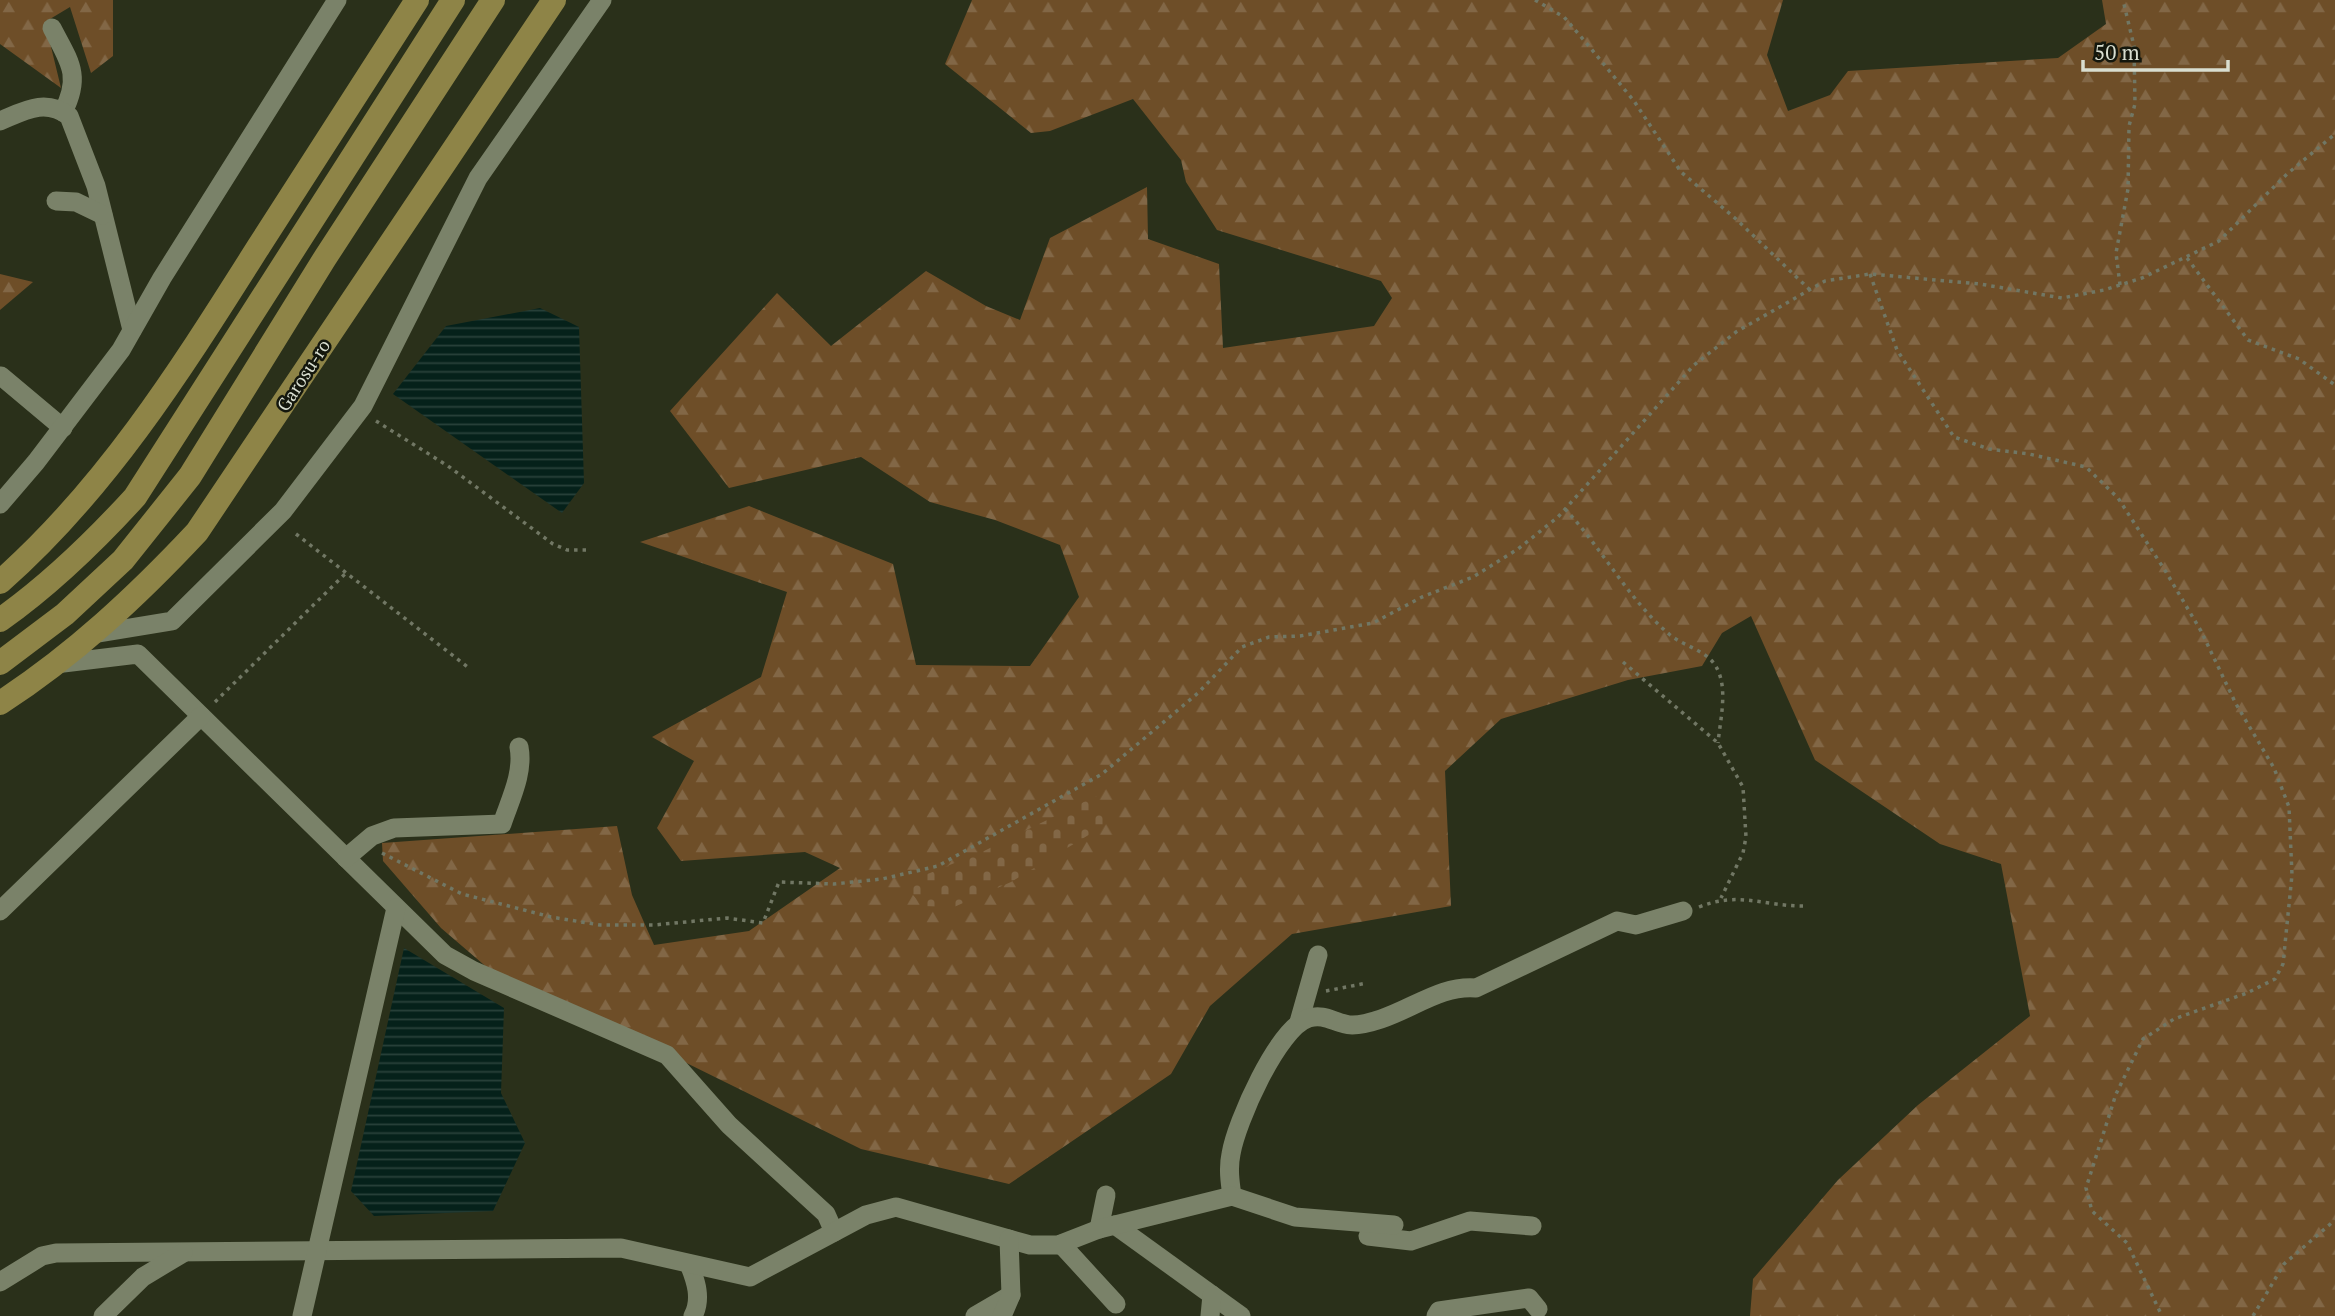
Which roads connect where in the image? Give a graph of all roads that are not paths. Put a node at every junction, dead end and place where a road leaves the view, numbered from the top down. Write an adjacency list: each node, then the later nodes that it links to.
1 (337, 0): 14 (street)
2 (417, 0): 18 (main road)
3 (453, 0): 19 (main road)
4 (492, 0): 21 (main road)
5 (534, 0): 11 (main road)
6 (554, 0): 11 (main road, Garosu-ro)
7 (601, 0): 20 (street)
8 (52, 28): 9 (street)
9 (63, 112): 10 (street); 13 (street)
10 (0, 121)
11 (472, 121): 20 (main road, Garosu-ro)
12 (56, 201): 13 (street)
13 (103, 215): 14 (street)
14 (132, 330): 16 (street)
15 (1, 376): 16 (street)
16 (63, 428): 17 (street)
17 (0, 504)
18 (0, 582)
19 (0, 620)
20 (93, 634): 22 (main road, Garosu-ro)
21 (0, 663)
22 (55, 664): 23 (main road, Garosu-ro); 24 (street)
23 (0, 703)
24 (201, 716): 26 (street); 28 (street)
25 (519, 747): 26 (street)
26 (351, 854): 27 (street)
27 (396, 908): 38 (street); 42 (street)
28 (0, 911)
29 (1683, 911): 31 (street)
30 (1318, 955): 31 (street)
31 (1299, 1022): 33 (street)
32 (1106, 1195): 37 (street)
33 (1232, 1196): 34 (street); 37 (street)
34 (1279, 1211): 35 (street); 36 (street)
35 (1394, 1226)
36 (1532, 1226)
37 (1107, 1227): 40 (street); 46 (street)
38 (834, 1232): 39 (street); 43 (street)
39 (1009, 1239): 40 (street); 45 (street)
40 (1061, 1244): 47 (street)
41 (184, 1252): 42 (street); 44 (street); 49 (street)
42 (319, 1252): 43 (street); 50 (street)
43 (689, 1264): 51 (street)
44 (0, 1282)
45 (1011, 1295): 52 (street); 53 (street)
46 (1212, 1295): 54 (street); 55 (street)
47 (1116, 1304)
48 (1538, 1309): 56 (street)
49 (103, 1316)
50 (302, 1316)
51 (693, 1316)
52 (975, 1316)
53 (1002, 1316)
54 (1210, 1316)
55 (1241, 1316)
56 (1436, 1316)

